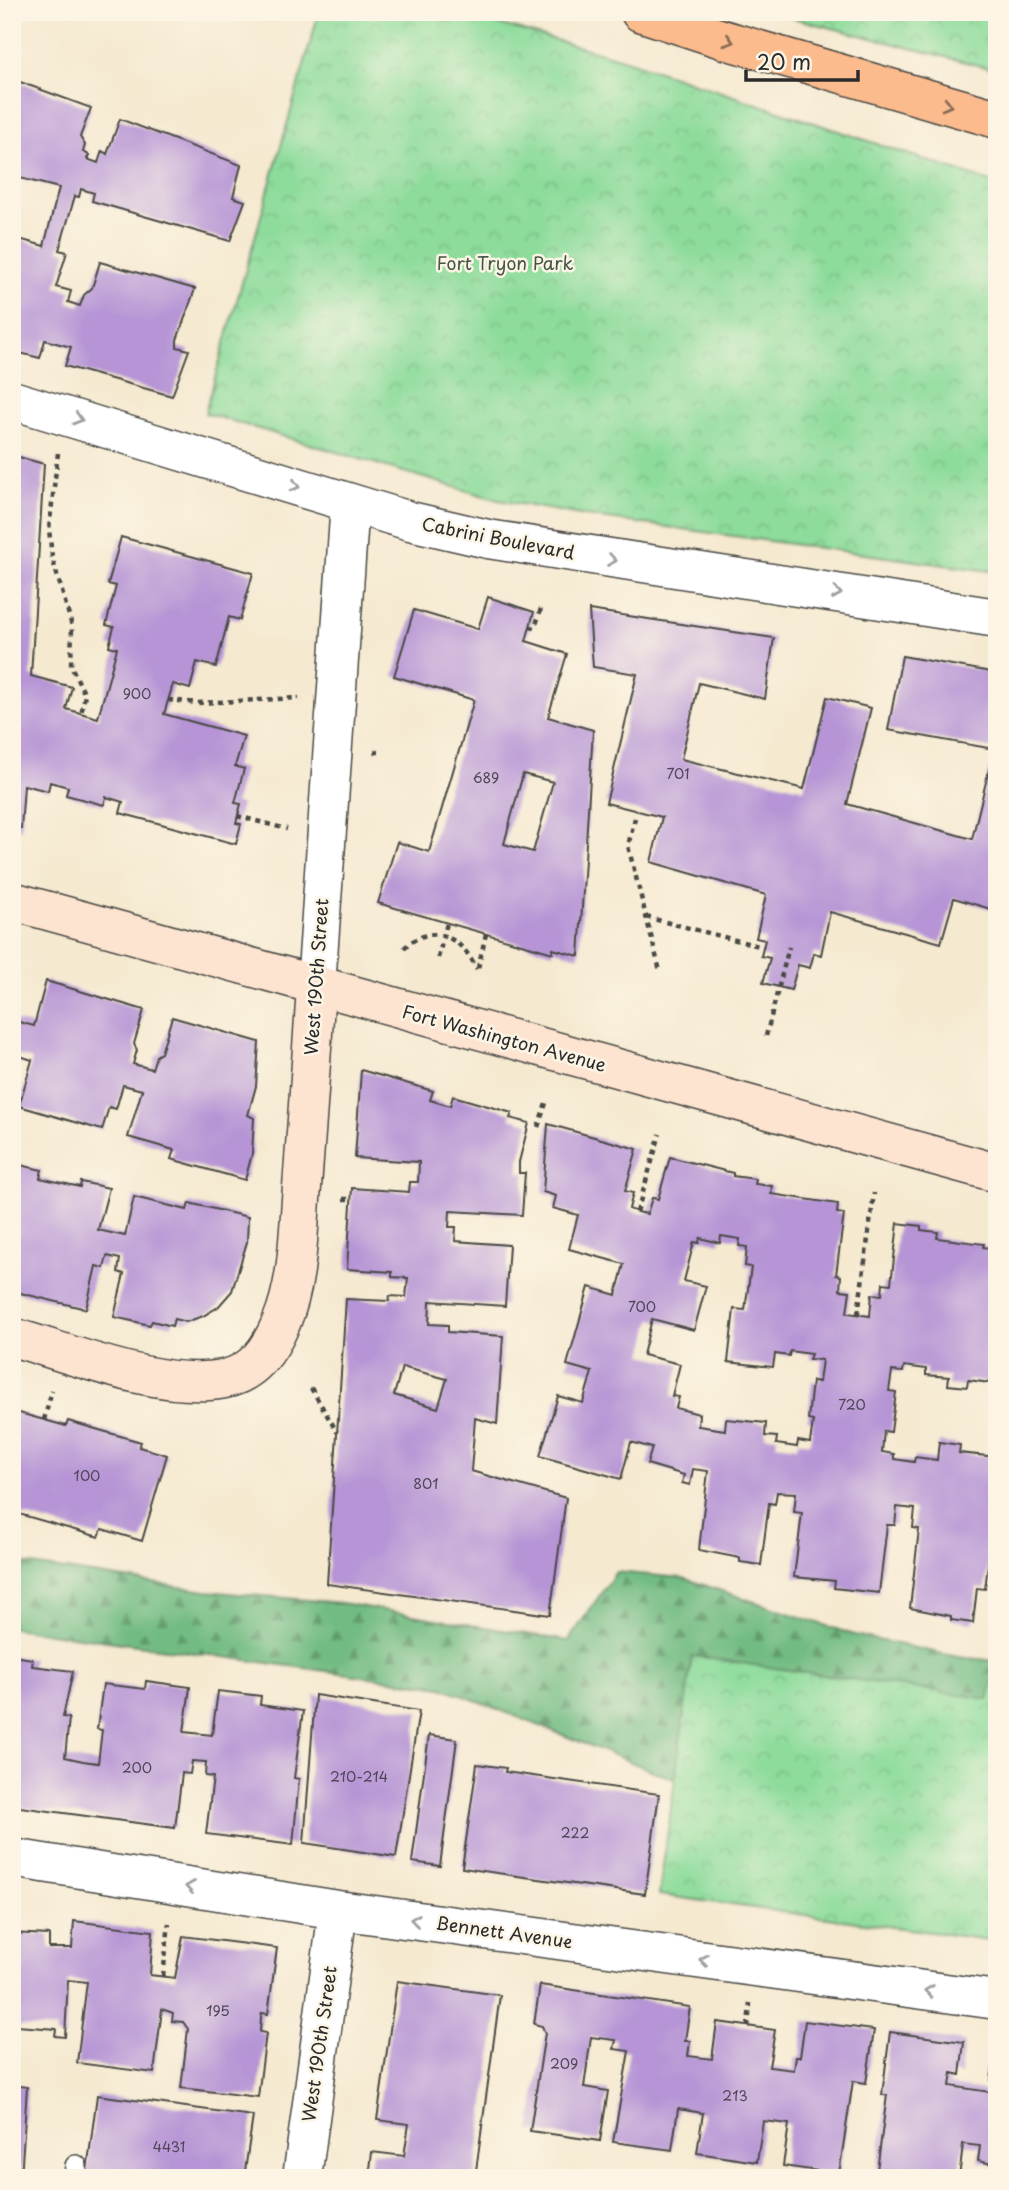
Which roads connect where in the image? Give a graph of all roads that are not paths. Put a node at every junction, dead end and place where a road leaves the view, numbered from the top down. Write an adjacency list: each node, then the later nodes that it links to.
1 (640, 12): 2 (highway, one-way to 2)
2 (997, 119)
3 (12, 400): 4 (street, Cabrini Boulevard, one-way to 4)
4 (350, 503): 5 (street, Cabrini Boulevard, one-way to 5); 7 (street, West 190th Street)
5 (997, 618)
6 (12, 901): 7 (street, Fort Washington Avenue)
7 (316, 986): 8 (street, Fort Washington Avenue); 9 (street, West 190th Street)
8 (997, 1173)
9 (12, 1337)
10 (12, 1858): 11 (street, Bennett Avenue, one-way to 10)
11 (338, 1910): 12 (street, Bennett Avenue, one-way to 11); 13 (street, West 190th Street)
12 (997, 2000)
13 (302, 2178)

